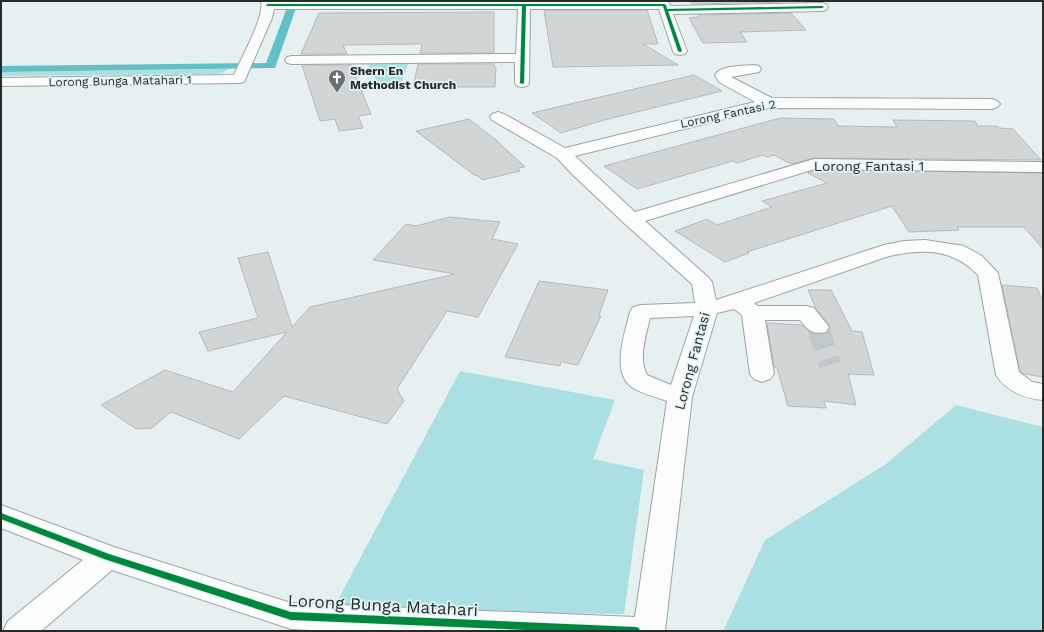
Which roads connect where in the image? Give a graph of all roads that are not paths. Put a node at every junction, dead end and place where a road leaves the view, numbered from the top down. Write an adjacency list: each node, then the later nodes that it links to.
1 (267, 3): 2 (street); 9 (street, Lorong Bunga Matahari 1)
2 (524, 5): 3 (street); 6 (street)
3 (664, 7): 4 (street); 5 (street)
4 (822, 7)
5 (680, 51)
6 (522, 58): 7 (street); 10 (street)
7 (292, 60)
8 (754, 69): 11 (street)
9 (1, 82)
10 (522, 83)
11 (770, 102): 12 (street, Lorong Fantasi 2); 14 (street, Lorong Fantasi 2)
12 (992, 104)
13 (498, 117): 14 (street, Lorong Fantasi)
14 (563, 154): 16 (street, Lorong Fantasi)
15 (1043, 167): 16 (street, Lorong Fantasi 1)
16 (631, 219): 18 (street, Lorong Fantasi)
17 (746, 307): 18 (street); 19 (street); 20 (street); 21 (street)
18 (707, 309): 22 (street, Lorong Fantasi); 22 (street)
19 (818, 327)
20 (762, 374)
21 (1043, 392)
22 (680, 397): 27 (street, Lorong Fantasi)
23 (1, 516): 24 (street, Lorong Bunga Matahari)
24 (107, 557): 25 (street); 26 (street, Lorong Bunga Matahari)
25 (19, 631)
26 (636, 631)
27 (649, 631)

